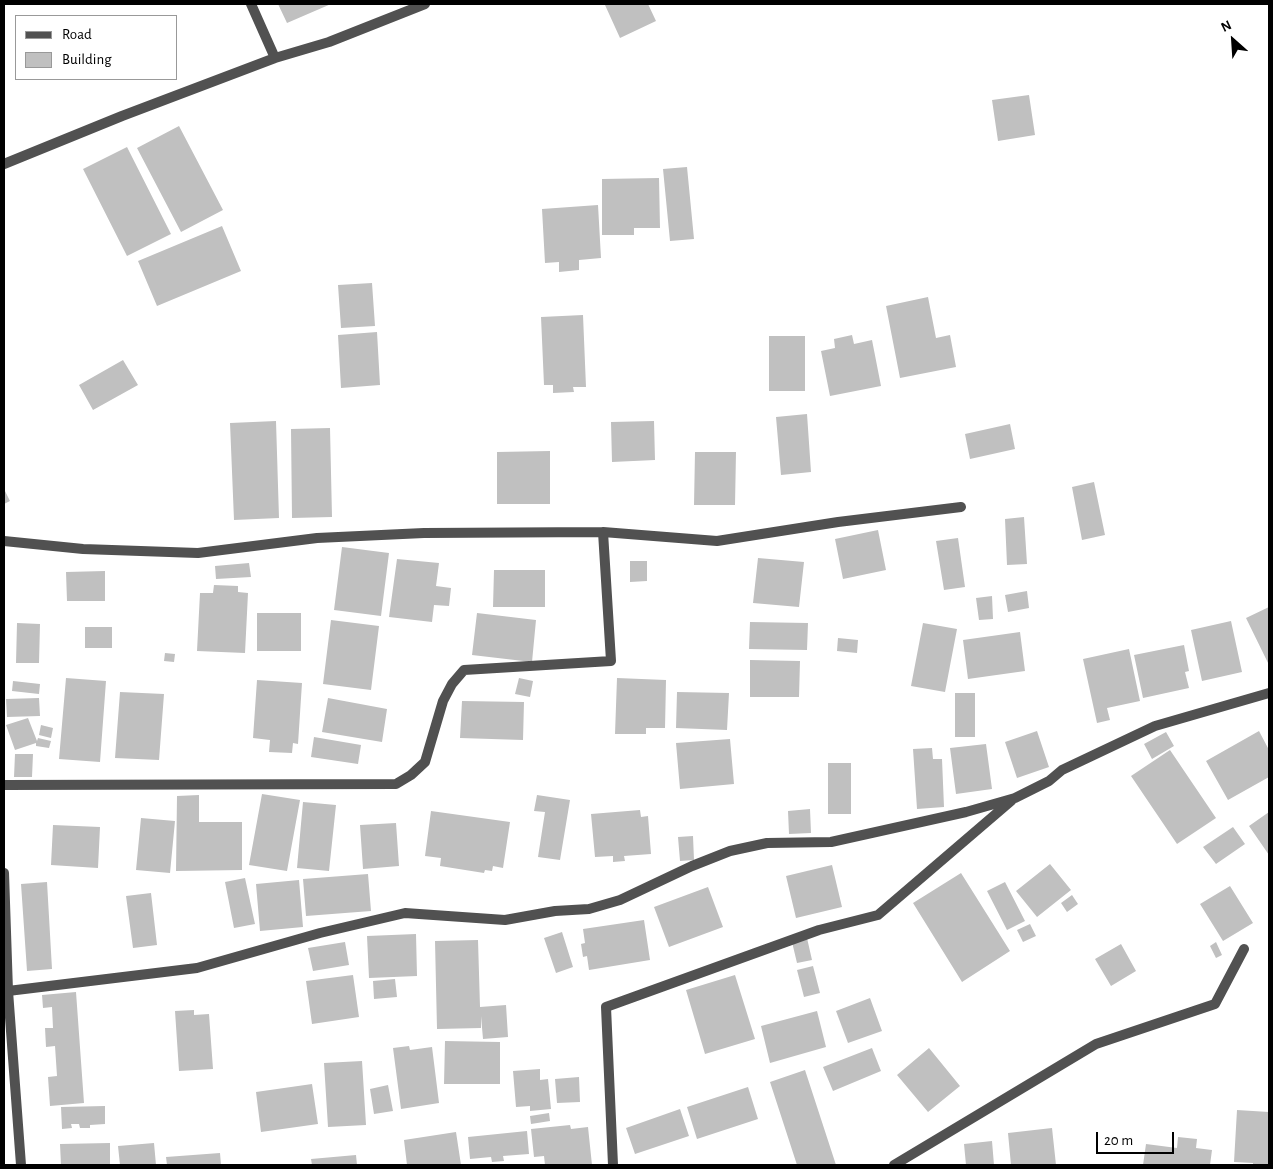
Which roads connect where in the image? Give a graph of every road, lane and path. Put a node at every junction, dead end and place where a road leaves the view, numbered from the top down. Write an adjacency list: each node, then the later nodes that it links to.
1 (251, 4): 3 (street)
2 (425, 4): 3 (street)
3 (275, 58): 4 (street)
4 (4, 164)
5 (961, 506): 6 (street)
6 (602, 532): 7 (street); 9 (street)
7 (4, 542)
8 (1269, 693): 10 (street)
9 (4, 785)
10 (1015, 798): 13 (street); 15 (street)
11 (4, 873): 13 (street)
12 (1244, 949): 16 (street)
13 (8, 991): 14 (street)
14 (21, 1165)
15 (613, 1165)
16 (894, 1165)

